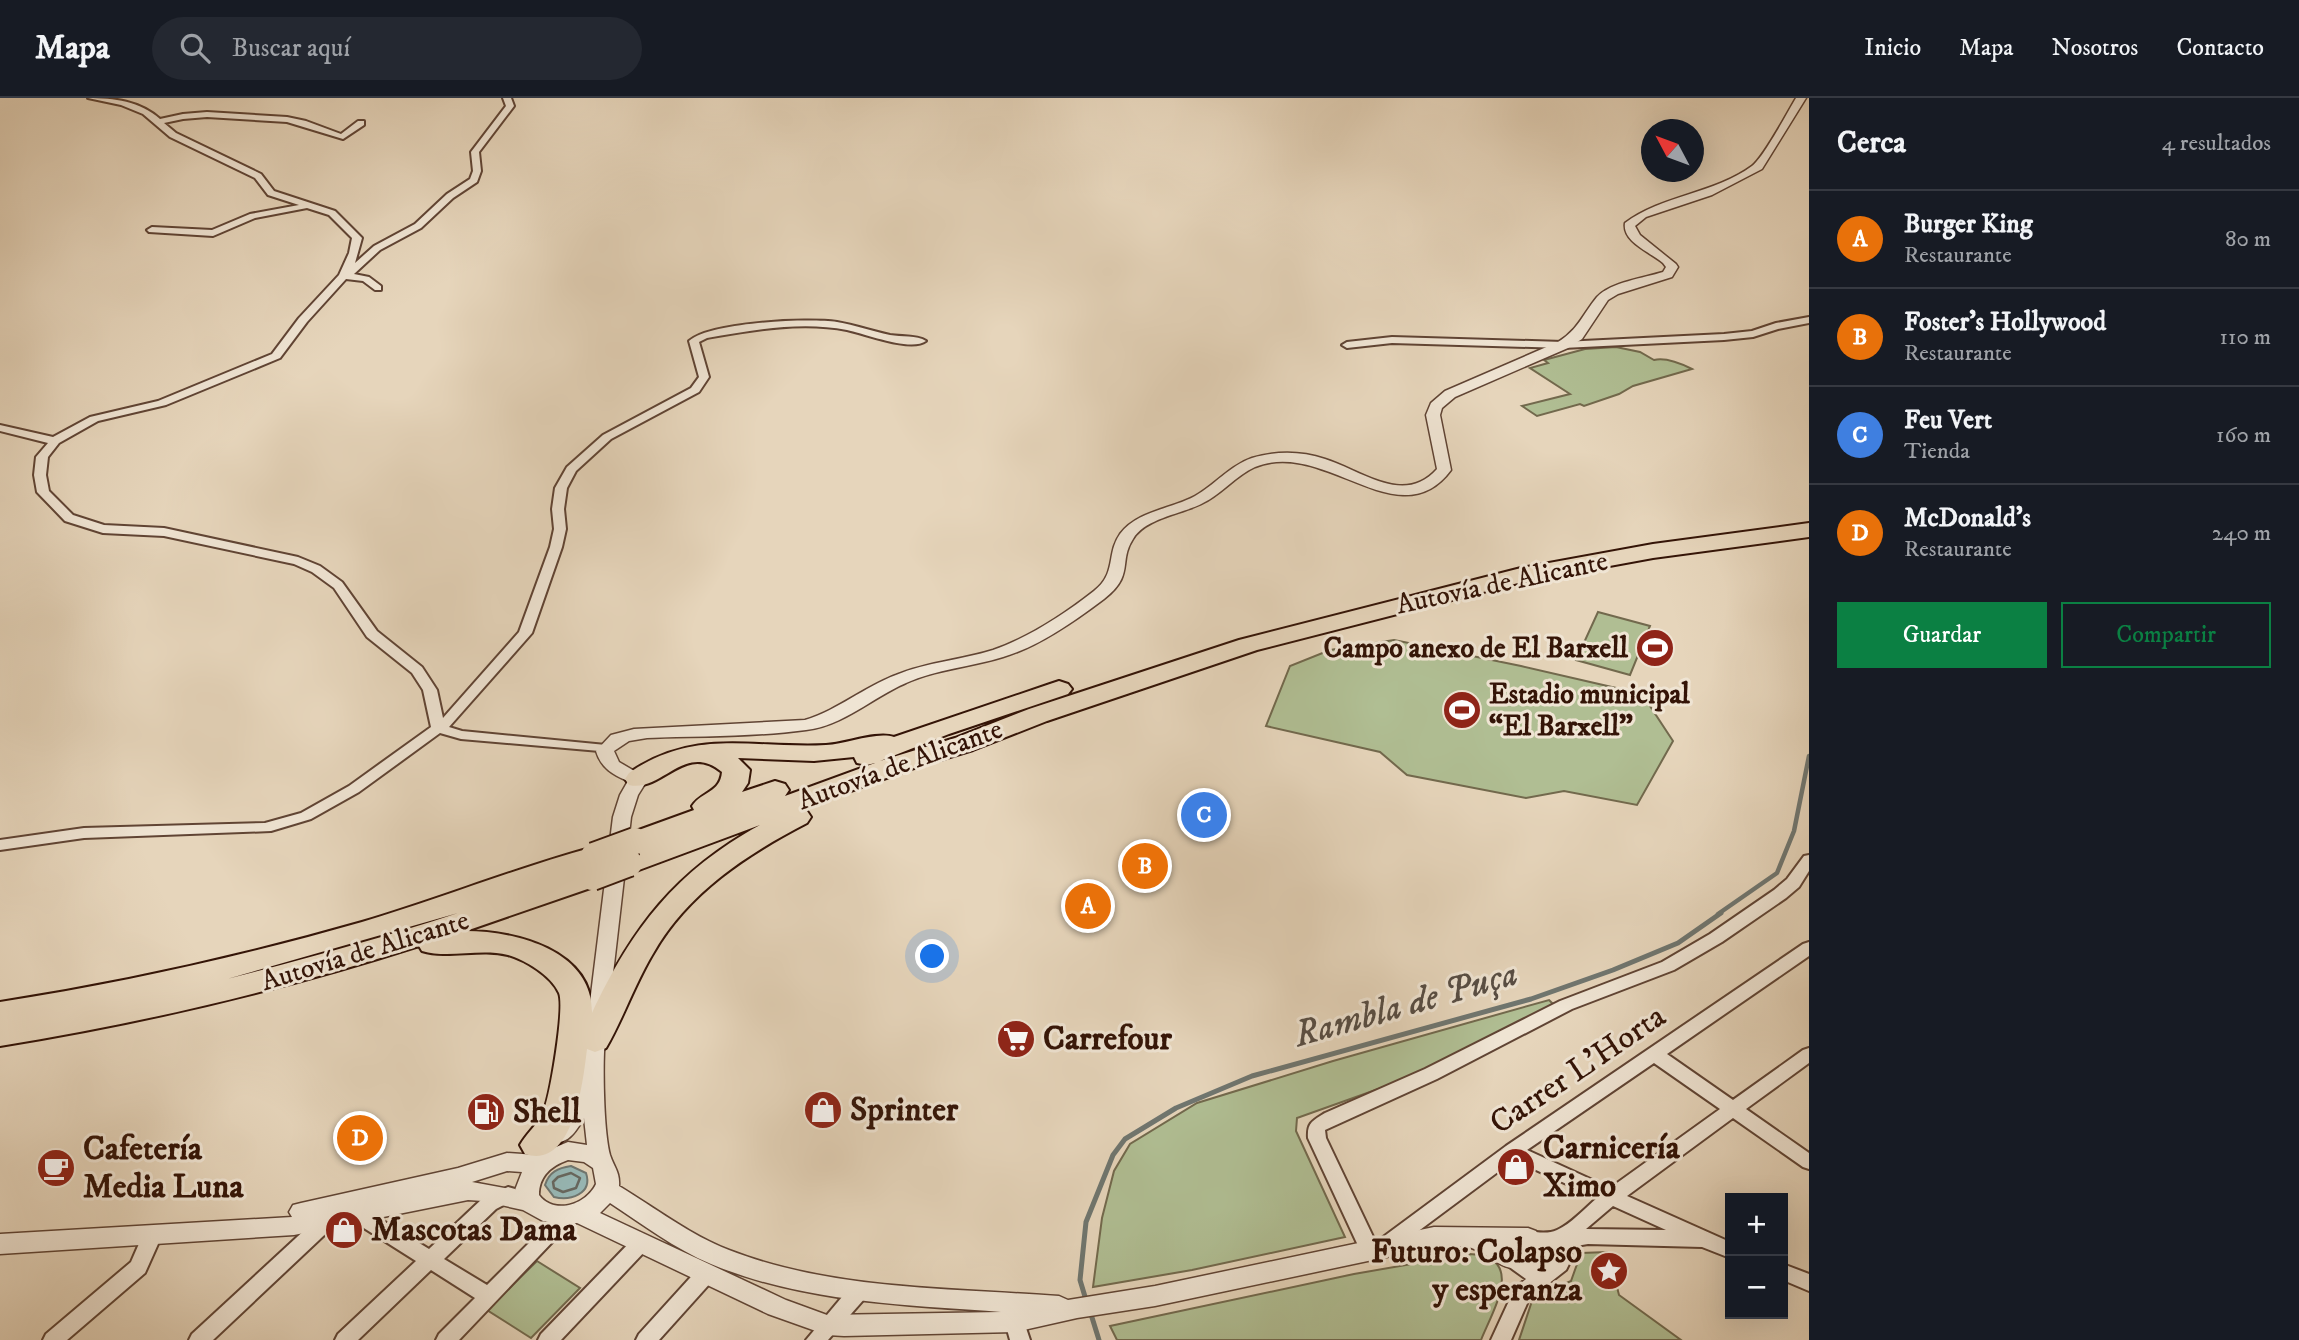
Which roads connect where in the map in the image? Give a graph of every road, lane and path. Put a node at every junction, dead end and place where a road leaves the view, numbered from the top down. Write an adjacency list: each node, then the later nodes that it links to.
1 (92, 98): 4 (street)
2 (507, 98): 8 (street)
3 (1801, 98): 13 (street)
4 (159, 122): 5 (street); 6 (street)
5 (361, 123)
6 (315, 207): 7 (street); 8 (street)
7 (152, 230)
8 (346, 276): 9 (street); 15 (street)
9 (378, 288)
10 (1809, 320): 13 (street)
11 (920, 341): 18 (street)
12 (1346, 345): 13 (street)
13 (1563, 345): 20 (street)
14 (0, 428): 15 (street)
15 (55, 441): 18 (street)
16 (1809, 517): 19 (highway, Autovía de Alicante)
17 (1809, 530): 19 (highway, Autovía de Alicante)
18 (438, 728): 20 (street); 23 (street)
19 (952, 736): 21 (highway); 24 (highway, Autovía de Alicante); 31 (highway)
20 (608, 756): 22 (street)
21 (677, 757): 22 (highway); 24 (highway)
22 (639, 779): 31 (street)
23 (0, 845)
24 (632, 852): 26 (highway, Autovía de Alicante, bridge)
25 (1809, 860): 54 (street)
26 (593, 866): 28 (highway, Autovía de Alicante); 29 (highway, Autovía de Alicante)
27 (1809, 948): 32 (street, Carrer L'Horta)
28 (258, 984): 30 (highway, Autovía de Alicante); 37 (highway)
29 (0, 1013)
30 (0, 1034)
31 (595, 1040): 34 (street)
32 (1654, 1054): 35 (street); 36 (street, Carrer L'Horta)
33 (1809, 1054): 35 (street)
34 (592, 1074): 37 (street); 38 (street)
35 (1732, 1108): 39 (street); 43 (street)
36 (1512, 1151): 43 (street); 54 (street, Carrer L'Horta)
37 (543, 1156): 38 (street); 41 (street); 47 (street)
38 (598, 1158): 40 (street)
39 (1809, 1162)
40 (607, 1190): 45 (street); 63 (street)
41 (529, 1194): 42 (street); 45 (street)
42 (500, 1197): 44 (street); 57 (street)
43 (1611, 1197): 50 (street); 51 (street)
44 (355, 1213): 46 (street); 57 (street)
45 (574, 1214): 52 (street); 65 (street)
46 (329, 1219): 47 (street); 71 (street)
47 (236, 1228): 48 (street)
48 (152, 1235): 53 (street); 70 (street)
49 (1472, 1237): 50 (street); 54 (street); 58 (street)
50 (1536, 1239): 56 (street); 58 (street)
51 (1703, 1239): 55 (street); 56 (street)
52 (641, 1243): 59 (street); 69 (street)
53 (0, 1244)
54 (1377, 1248): 66 (street)
55 (1725, 1249)
56 (1559, 1257): 60 (street)
57 (430, 1260): 65 (street); 72 (street)
58 (1516, 1262): 60 (street); 64 (street)
59 (706, 1273): 68 (street); 74 (street)
60 (1544, 1274): 64 (street)
61 (1788, 1274): 62 (street)
62 (1809, 1283)
63 (859, 1292): 66 (street); 68 (street)
64 (1522, 1294): 75 (street)
65 (490, 1297): 73 (street)
66 (1077, 1307): 67 (street)
67 (1018, 1331): 68 (street)
68 (821, 1332)
69 (554, 1338)
70 (53, 1340)
71 (199, 1340)
72 (345, 1340)
73 (446, 1340)
74 (646, 1340)
75 (1501, 1340)

